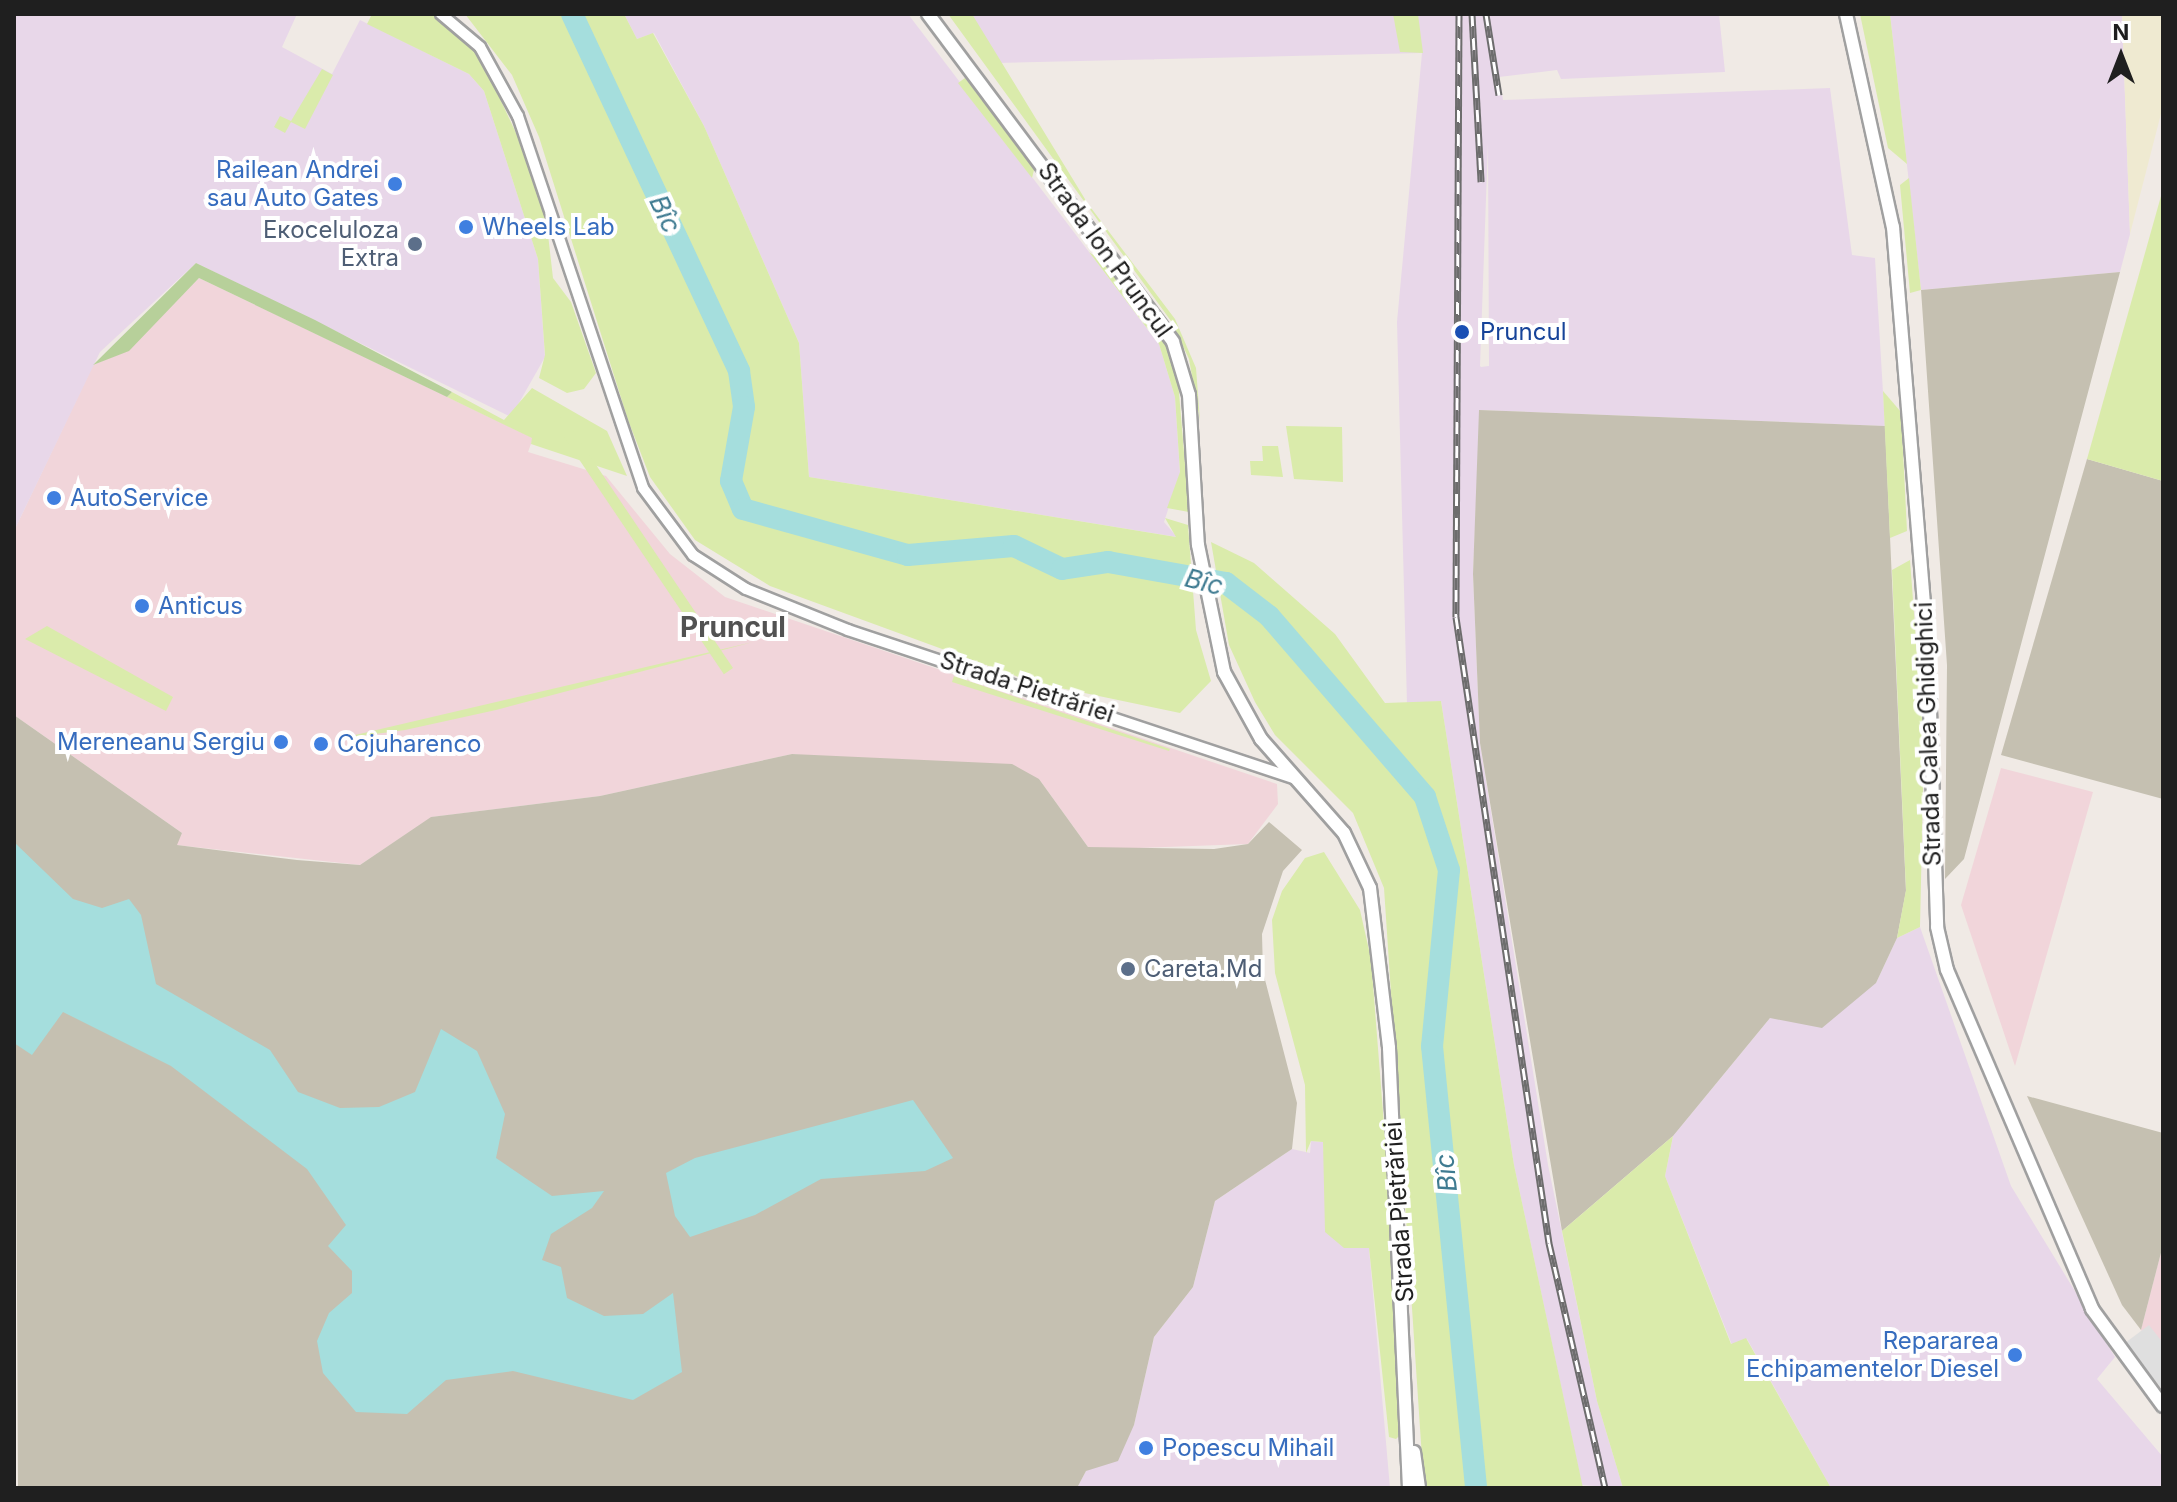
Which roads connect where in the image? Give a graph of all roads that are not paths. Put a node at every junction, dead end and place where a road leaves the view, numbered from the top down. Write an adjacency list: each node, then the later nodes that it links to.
1 (441, 14): 4 (street, Strada Pietrăriei)
2 (928, 14): 4 (street, Strada Ion Pruncul)
3 (1846, 14): 5 (street, Strada Calea Ghidighici)
4 (1298, 780): 6 (street, Strada Pietrăriei)
5 (2163, 1406)
6 (1410, 1435): 7 (street, Strada Pietrăriei); 8 (street, Strada Pietrăriei)
7 (1409, 1488)
8 (1419, 1488)

